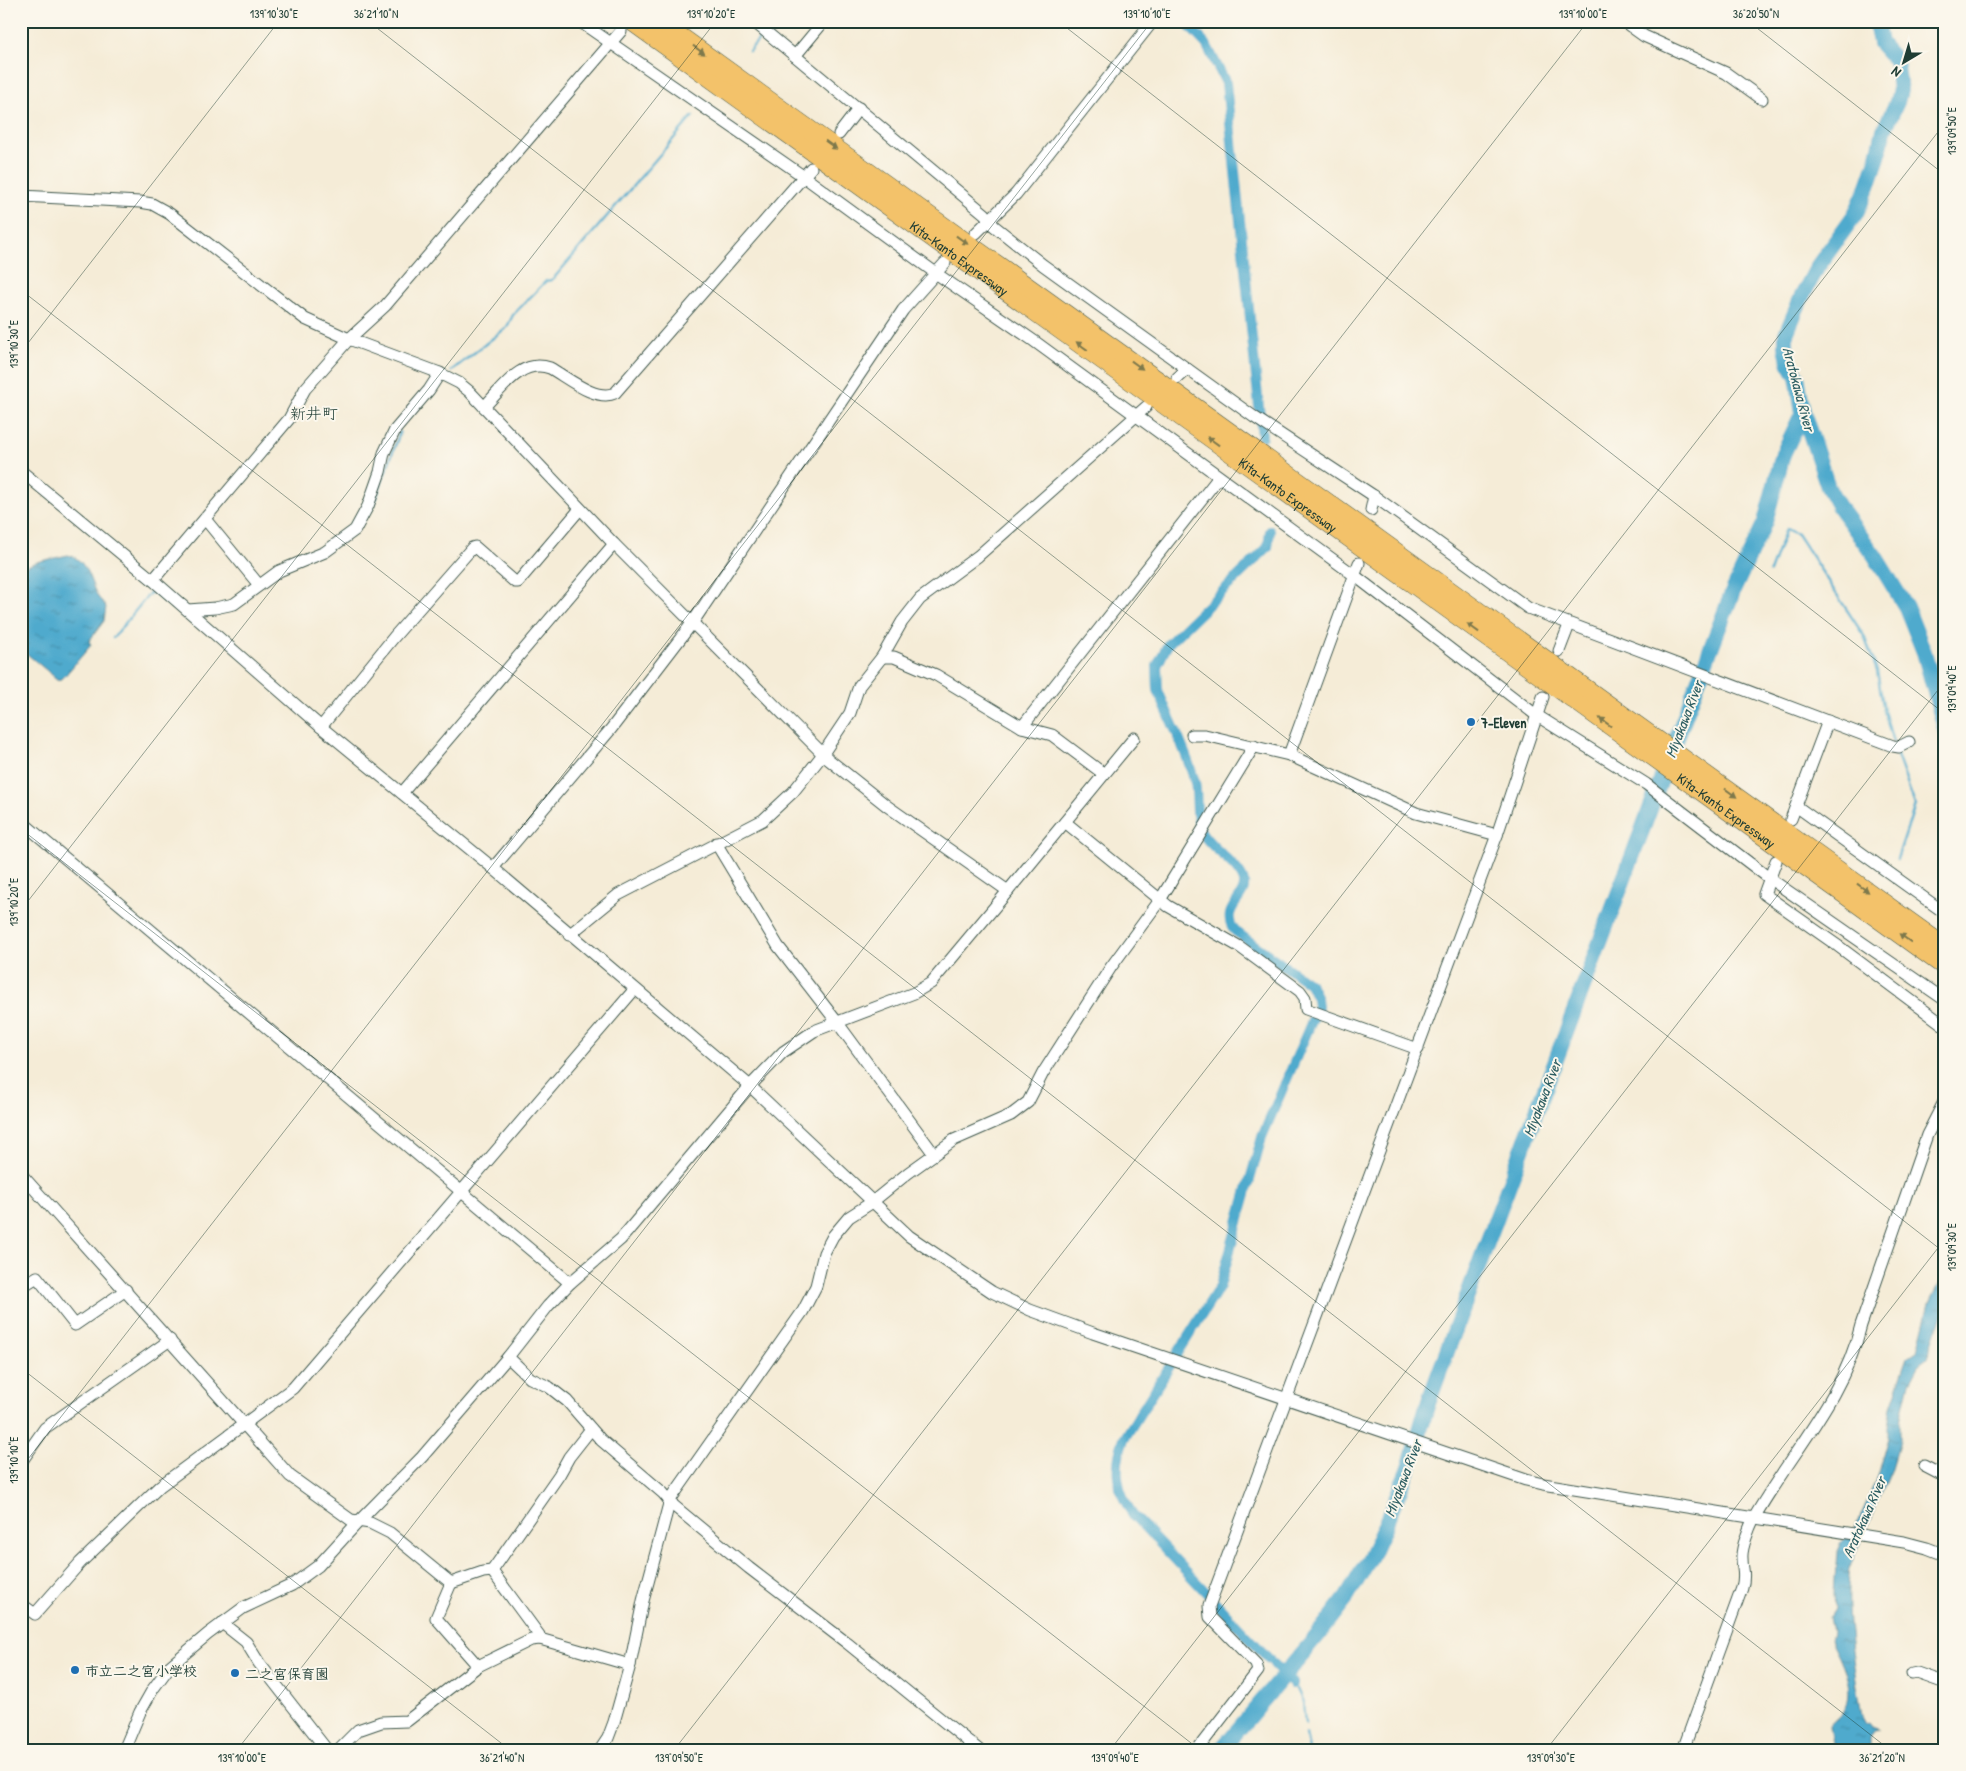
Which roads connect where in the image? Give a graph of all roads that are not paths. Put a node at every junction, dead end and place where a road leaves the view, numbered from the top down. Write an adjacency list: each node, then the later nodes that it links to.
1 (579, 21): 8 (street)
2 (659, 21): 50 (highway, Kita-Kanto Expressway, one-way to 50)
3 (754, 21): 9 (street)
4 (824, 21): 9 (street)
5 (1153, 21): 15 (street)
6 (1622, 21): 10 (street)
7 (626, 26): 8 (street); 50 (highway, Kita-Kanto Expressway, one-way to 7)
8 (610, 43): 13 (street); 19 (street)
9 (795, 56): 11 (street)
10 (1762, 99)
11 (860, 108): 12 (street); 15 (street)
12 (839, 134)
13 (807, 172): 18 (street); 23 (street)
14 (21, 196): 19 (street)
15 (990, 220): 16 (street); 20 (street)
16 (976, 234)
17 (945, 263): 18 (street)
18 (937, 274): 25 (street); 38 (street)
19 (349, 339): 21 (street); 31 (street)
20 (1187, 369): 22 (street); 28 (street)
21 (440, 373): 23 (street); 36 (street)
22 (1177, 378)
23 (484, 407): 29 (street)
24 (1146, 407): 25 (street)
25 (1136, 416): 27 (street); 41 (street)
26 (21, 470): 35 (street)
27 (1219, 477): 34 (street); 46 (street)
28 (1374, 496): 30 (street); 39 (street)
29 (580, 509): 32 (street); 45 (street)
30 (1371, 510)
31 (205, 519): 35 (street); 36 (street)
32 (614, 544): 38 (street); 56 (street)
33 (1359, 563): 34 (street)
34 (1354, 575): 43 (street); 53 (street)
35 (153, 580): 37 (street)
36 (259, 585): 37 (street)
37 (188, 610): 45 (street)
38 (693, 622): 52 (street); 64 (street)
39 (1569, 625): 40 (street); 44 (street)
40 (1559, 650)
41 (882, 657): 46 (street); 52 (street)
42 (1543, 697): 43 (street)
43 (1536, 715): 61 (street); 65 (street)
44 (1828, 721): 49 (street); 57 (street)
45 (321, 727): 56 (street)
46 (1022, 727): 55 (street)
47 (1192, 735): 51 (street)
48 (1134, 738): 55 (street)
49 (1909, 742)
50 (1649, 744): 54 (highway, Kita-Kanto Expressway)
51 (1254, 746): 53 (street); 67 (street)
52 (823, 752): 62 (street); 66 (street)
53 (1289, 755): 61 (street)
54 (1688, 772): 70 (highway, Kita-Kanto Expressway, one-way to 70); 71 (highway, Kita-Kanto Expressway, one-way to 54)
55 (1104, 774): 60 (street)
56 (402, 793): 64 (street)
57 (1796, 806): 58 (street); 68 (street)
58 (1791, 819)
59 (21, 821): 81 (street)
60 (1065, 822): 66 (street); 67 (street)
61 (1497, 835): 76 (street)
62 (716, 843): 69 (street); 74 (street)
63 (1776, 861): 65 (street)
64 (493, 868): 69 (street)
65 (1769, 878): 73 (street); 75 (street)
66 (1008, 891): 74 (street)
67 (1160, 900): 76 (street); 79 (street)
68 (1945, 913)
69 (570, 935): 72 (street)
70 (1945, 947)
71 (1945, 967)
72 (634, 990): 77 (street); 81 (street)
73 (1945, 1000)
74 (837, 1022): 77 (street); 79 (street)
75 (1945, 1026)
76 (1418, 1049): 88 (street)
77 (750, 1086): 82 (street); 83 (street)
78 (1945, 1100): 95 (street)
79 (934, 1154): 82 (street)
80 (21, 1174): 85 (street)
81 (462, 1191): 83 (street); 89 (street)
82 (871, 1203): 88 (street); 94 (street)
83 (570, 1283): 87 (street)
84 (21, 1287): 85 (street)
85 (126, 1290): 86 (street)
86 (170, 1340): 89 (street); 91 (street)
87 (508, 1357): 90 (street); 96 (street)
88 (1288, 1398): 95 (street); 112 (street)
89 (245, 1424): 96 (street); 100 (street)
90 (591, 1429): 94 (street); 98 (street)
91 (21, 1462)
92 (1924, 1466): 93 (street)
93 (1945, 1477)
94 (670, 1500): 103 (street); 111 (street)
95 (1754, 1518): 97 (street); 113 (street)
96 (360, 1520): 99 (street); 101 (street)
97 (1945, 1555)
98 (492, 1572): 99 (street); 102 (street)
99 (452, 1583): 104 (street)
100 (21, 1604)
101 (222, 1623): 107 (street); 108 (street)
102 (540, 1639): 103 (street); 104 (street)
103 (630, 1665): 110 (street)
104 (478, 1666): 109 (street)
105 (1912, 1674): 106 (street)
106 (1945, 1683)
107 (124, 1750)
108 (327, 1750)
109 (338, 1750)
110 (600, 1750)
111 (979, 1750)
112 (1196, 1750)
113 (1683, 1750)

